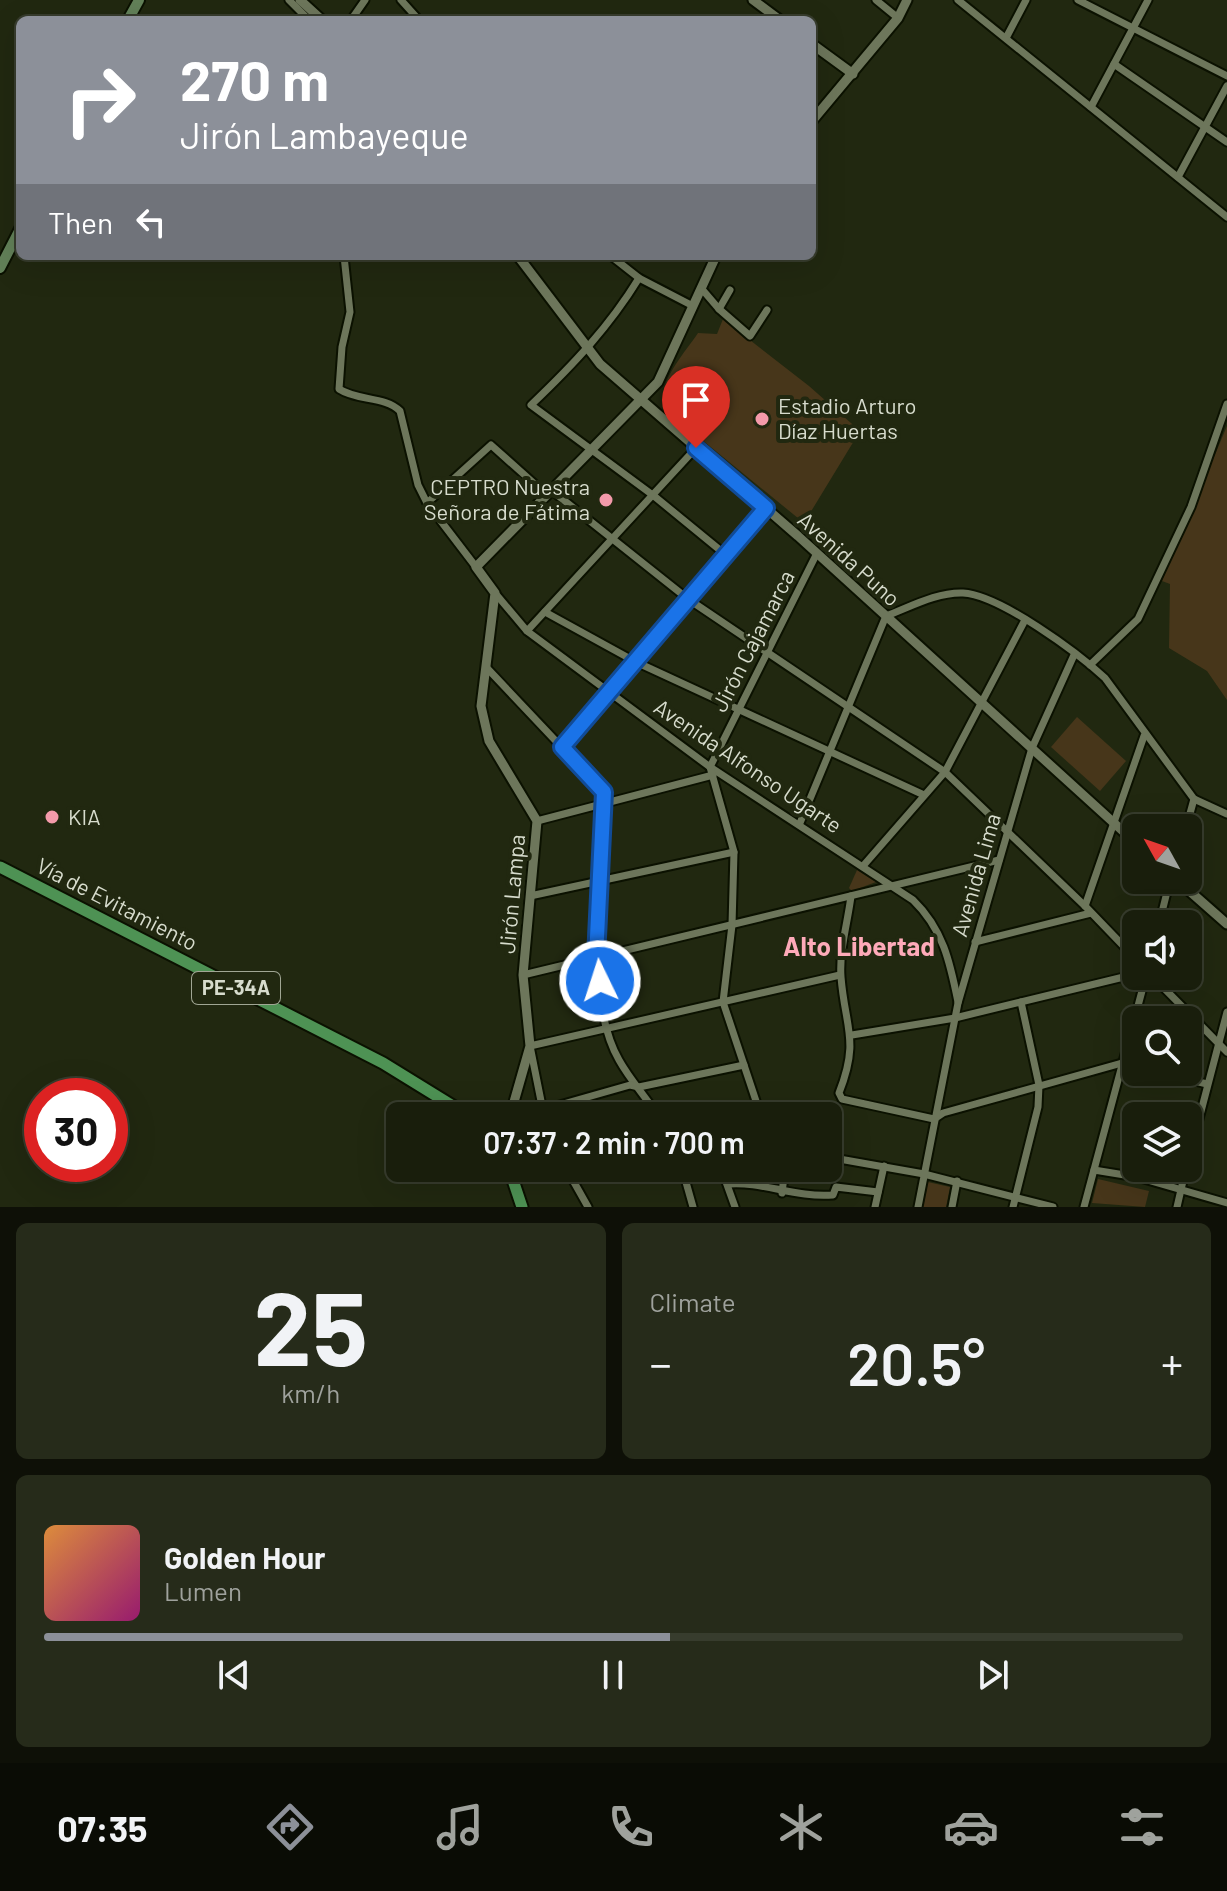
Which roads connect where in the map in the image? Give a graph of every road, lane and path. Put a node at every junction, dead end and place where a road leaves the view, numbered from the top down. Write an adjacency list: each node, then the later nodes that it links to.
1 (289, 0): 11 (street)
2 (300, 0): 12 (street)
3 (401, 0): 13 (street)
4 (753, 0): 14 (street)
5 (876, 0): 15 (street)
6 (907, 0): 15 (street)
7 (958, 0): 17 (street)
8 (1026, 0): 17 (street)
9 (1078, 0): 16 (street)
10 (1148, 0): 16 (street)
11 (305, 16)
12 (318, 16)
13 (415, 16)
14 (775, 16)
15 (898, 18): 20 (street)
16 (1133, 28): 19 (street); 21 (street)
17 (1006, 38): 23 (street)
18 (816, 47): 20 (street)
19 (1114, 64): 23 (street); 25 (street)
20 (853, 74): 24 (street)
21 (1227, 76)
22 (1227, 86): 25 (street)
23 (1091, 107): 27 (street)
24 (816, 116)
25 (1205, 127): 26 (street); 27 (street)
26 (1227, 142)
27 (1178, 177): 28 (street)
28 (1227, 217)
29 (16, 237): 34 (main road)
30 (344, 260): 48 (street, Avenida Alfonso Ugarte)
31 (521, 260): 41 (street, Avenida Puno)
32 (616, 260): 35 (street)
33 (714, 260): 36 (street)
34 (0, 268)
35 (639, 278): 38 (street); 41 (street)
36 (701, 288): 38 (street); 39 (street)
37 (730, 290): 39 (street)
38 (693, 306): 42 (street)
39 (719, 309): 40 (street)
40 (767, 310)
41 (587, 351): 42 (street, Avenida Puno); 45 (street)
42 (639, 401): 44 (street, Avenida Puno); 45 (street)
43 (1227, 404): 63 (street)
44 (696, 448): 47 (street); 49 (street, Avenida Puno)
45 (589, 450): 46 (street); 47 (street)
46 (549, 493): 48 (street); 50 (street); 53 (street)
47 (654, 496): 50 (street); 52 (street)
48 (427, 503): 53 (street, Avenida Alfonso Ugarte)
49 (766, 508): 51 (street, Avenida Puno); 52 (street)
50 (613, 540): 55 (street); 56 (street)
51 (817, 553): 57 (street, Avenida Puno); 60 (street, Jirón Cajamarca)
52 (726, 555): 55 (street)
53 (476, 567): 54 (street, Avenida Alfonso Ugarte)
54 (495, 593): 59 (street, Avenida Alfonso Ugarte); 64 (street, Jirón Lampa)
55 (688, 599): 60 (street); 62 (street)
56 (545, 612): 59 (street); 62 (street)
57 (886, 616): 58 (street); 66 (street, Avenida Puno); 67 (street)
58 (1025, 620): 61 (street); 66 (street)
59 (527, 631): 65 (street, Avenida Alfonso Ugarte)
60 (767, 652): 67 (street); 68 (street, Jirón Cajamarca)
61 (1074, 655): 63 (street); 71 (street, Avenida Lima)
62 (636, 662): 65 (street); 68 (street)
63 (1090, 665): 69 (street)
64 (486, 667): 70 (street); 80 (street, Jirón Lampa)
65 (609, 693): 70 (street); 73 (street, Avenida Alfonso Ugarte)
66 (981, 702): 71 (street, Avenida Puno); 74 (street)
67 (848, 706): 72 (street); 74 (street)
68 (739, 708): 72 (street); 73 (street, Jirón Cajamarca)
69 (1144, 736): 76 (street); 81 (street)
70 (562, 747): 77 (street)
71 (1032, 748): 81 (street, Avenida Puno); 84 (street, Avenida Lima)
72 (830, 749): 75 (street); 82 (street)
73 (714, 772): 77 (street); 82 (street, Avenida Alfonso Ugarte); 85 (street)
74 (945, 772): 75 (street); 84 (street)
75 (924, 795): 87 (street)
76 (1194, 799): 78 (street); 79 (street)
77 (604, 804): 80 (street); 89 (street)
78 (1190, 814)
79 (1227, 814)
80 (537, 821): 92 (street, Jirón Lampa)
81 (1112, 821): 83 (street, Avenida Puno); 94 (street)
82 (800, 823): 87 (street, Avenida Alfonso Ugarte)
83 (1122, 830)
84 (1007, 831): 86 (street, Avenida Lima); 94 (street)
85 (734, 852): 89 (street); 96 (street)
86 (999, 860): 90 (street); 97 (street, Avenida Lima)
87 (863, 866): 90 (street, Avenida Alfonso Ugarte)
88 (0, 867): 120 (highway, Vía de Evitamiento / PE-34A)
89 (600, 881): 92 (street); 99 (street)
90 (894, 885): 93 (street); 105 (street, Avenida Alfonso Ugarte)
91 (1193, 894): 95 (street)
92 (530, 896): 100 (street, Jirón Lampa)
93 (851, 896): 96 (street); 101 (street)
94 (1088, 909): 97 (street); 98 (street)
95 (1227, 924)
96 (732, 925): 99 (street); 104 (street)
97 (975, 942): 105 (street, Avenida Lima)
98 (1122, 944)
99 (596, 958): 100 (street); 109 (street)
100 (523, 975): 112 (street, Jirón Lampa)
101 (840, 975): 104 (street); 110 (street)
102 (1122, 977): 106 (street)
103 (1166, 990): 111 (street)
104 (723, 1002): 109 (street); 115 (street)
105 (958, 1002): 108 (street, Avenida Lima)
106 (1021, 1002): 108 (street); 118 (street)
107 (1227, 1012): 111 (street)
108 (955, 1018): 110 (street); 127 (street, Avenida Lima)
109 (608, 1029): 112 (street); 119 (street)
110 (852, 1035): 127 (street)
111 (1218, 1044): 113 (street); 117 (street)
112 (530, 1046): 121 (street); 122 (street, Jirón Lampa)
113 (1227, 1052)
114 (1122, 1063): 118 (street); 130 (street)
115 (744, 1065): 119 (street); 125 (street)
116 (1202, 1083): 117 (street)
117 (1207, 1084): 126 (street)
118 (1039, 1085): 127 (street); 142 (street)
119 (639, 1087): 123 (street); 124 (street)
120 (446, 1102)
121 (514, 1102)
122 (541, 1102)
123 (577, 1102)
124 (649, 1102)
125 (756, 1102)
126 (1202, 1104)
127 (934, 1119): 131 (street, Avenida Lima)
128 (842, 1159): 129 (street)
129 (884, 1166): 131 (street); 140 (street)
130 (1094, 1170): 139 (street); 153 (street)
131 (924, 1174): 132 (street); 149 (street, Avenida Lima)
132 (957, 1181): 142 (street); 150 (street)
133 (514, 1182): 144 (highway)
134 (574, 1182): 145 (street)
135 (686, 1182): 146 (street)
136 (783, 1182): 141 (street)
137 (1183, 1182): 139 (street)
138 (728, 1184): 141 (street); 147 (street)
139 (1181, 1189): 143 (street); 154 (street)
140 (878, 1192): 141 (street); 148 (street)
141 (782, 1193)
142 (1016, 1197): 151 (street); 152 (street)
143 (1227, 1203)
144 (522, 1207)
145 (588, 1207)
146 (693, 1207)
147 (735, 1207)
148 (875, 1207)
149 (918, 1207)
150 (952, 1207)
151 (1013, 1207)
152 (1053, 1207)
153 (1084, 1207)
154 (1177, 1207)

